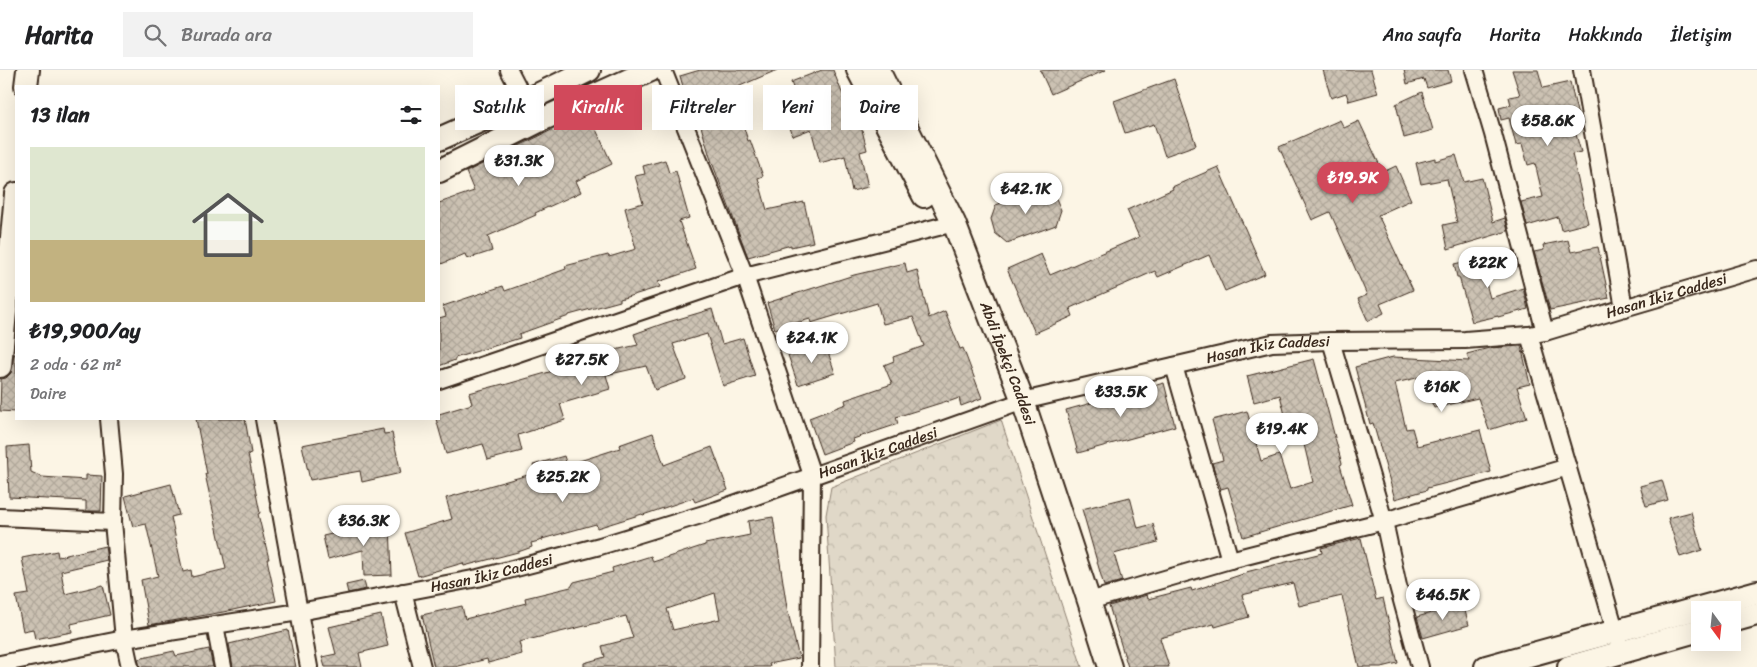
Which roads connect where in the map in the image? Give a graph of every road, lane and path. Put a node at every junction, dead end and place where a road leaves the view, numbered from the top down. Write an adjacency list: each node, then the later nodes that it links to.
1 (28, 70): 10 (street)
2 (508, 70): 11 (street)
3 (588, 70): 12 (street)
4 (651, 70): 15 (street)
5 (664, 70): 20 (street)
6 (858, 70): 17 (street)
7 (878, 70): 17 (street, Abdi İpekçi Caddesi)
8 (1474, 70): 22 (street)
9 (1582, 70): 21 (street)
10 (26, 85)
11 (516, 85)
12 (544, 92)
13 (459, 130): 14 (street)
14 (440, 139)
15 (440, 170)
16 (15, 204): 18 (street)
17 (947, 225): 20 (street); 27 (street, Abdi İpekçi Caddesi)
18 (9, 262): 24 (street)
19 (1757, 269): 21 (street, Hasan İkiz Caddesi)
20 (745, 276): 26 (street); 31 (street)
21 (1624, 308): 22 (street, Hasan İkiz Caddesi)
22 (1537, 334): 23 (street, Hasan İkiz Caddesi); 30 (street)
23 (1330, 341): 25 (street, Hasan İkiz Caddesi); 33 (street)
24 (0, 366)
25 (1174, 366): 27 (street, Hasan İkiz Caddesi); 35 (street)
26 (440, 380)
27 (1023, 401): 31 (street, Hasan İkiz Caddesi); 38 (street, Abdi İpekçi Caddesi)
28 (109, 420): 34 (street)
29 (268, 420): 39 (street)
30 (1568, 467): 33 (street); 45 (street)
31 (812, 475): 36 (street, Hasan İkiz Caddesi); 51 (street)
32 (0, 518): 34 (street)
33 (1384, 521): 35 (street); 53 (street)
34 (114, 522): 44 (street)
35 (1230, 560): 38 (street)
36 (403, 592): 39 (street, Hasan İkiz Caddesi); 50 (street)
37 (1757, 592): 45 (street)
38 (1089, 601): 52 (street, Abdi İpekçi Caddesi)
39 (298, 612): 42 (street, Hasan İkiz Caddesi); 49 (street)
40 (1757, 614): 41 (street)
41 (1741, 618)
42 (215, 625): 44 (street, Hasan İkiz Caddesi); 48 (street)
43 (1691, 631): 45 (street)
44 (124, 639): 46 (street, Hasan İkiz Caddesi); 47 (street)
45 (1618, 642): 54 (street); 55 (street)
46 (0, 664)
47 (130, 667)
48 (223, 667)
49 (308, 667)
50 (422, 667)
51 (810, 667)
52 (1110, 667)
53 (1420, 667)
54 (1486, 667)
55 (1570, 667)

